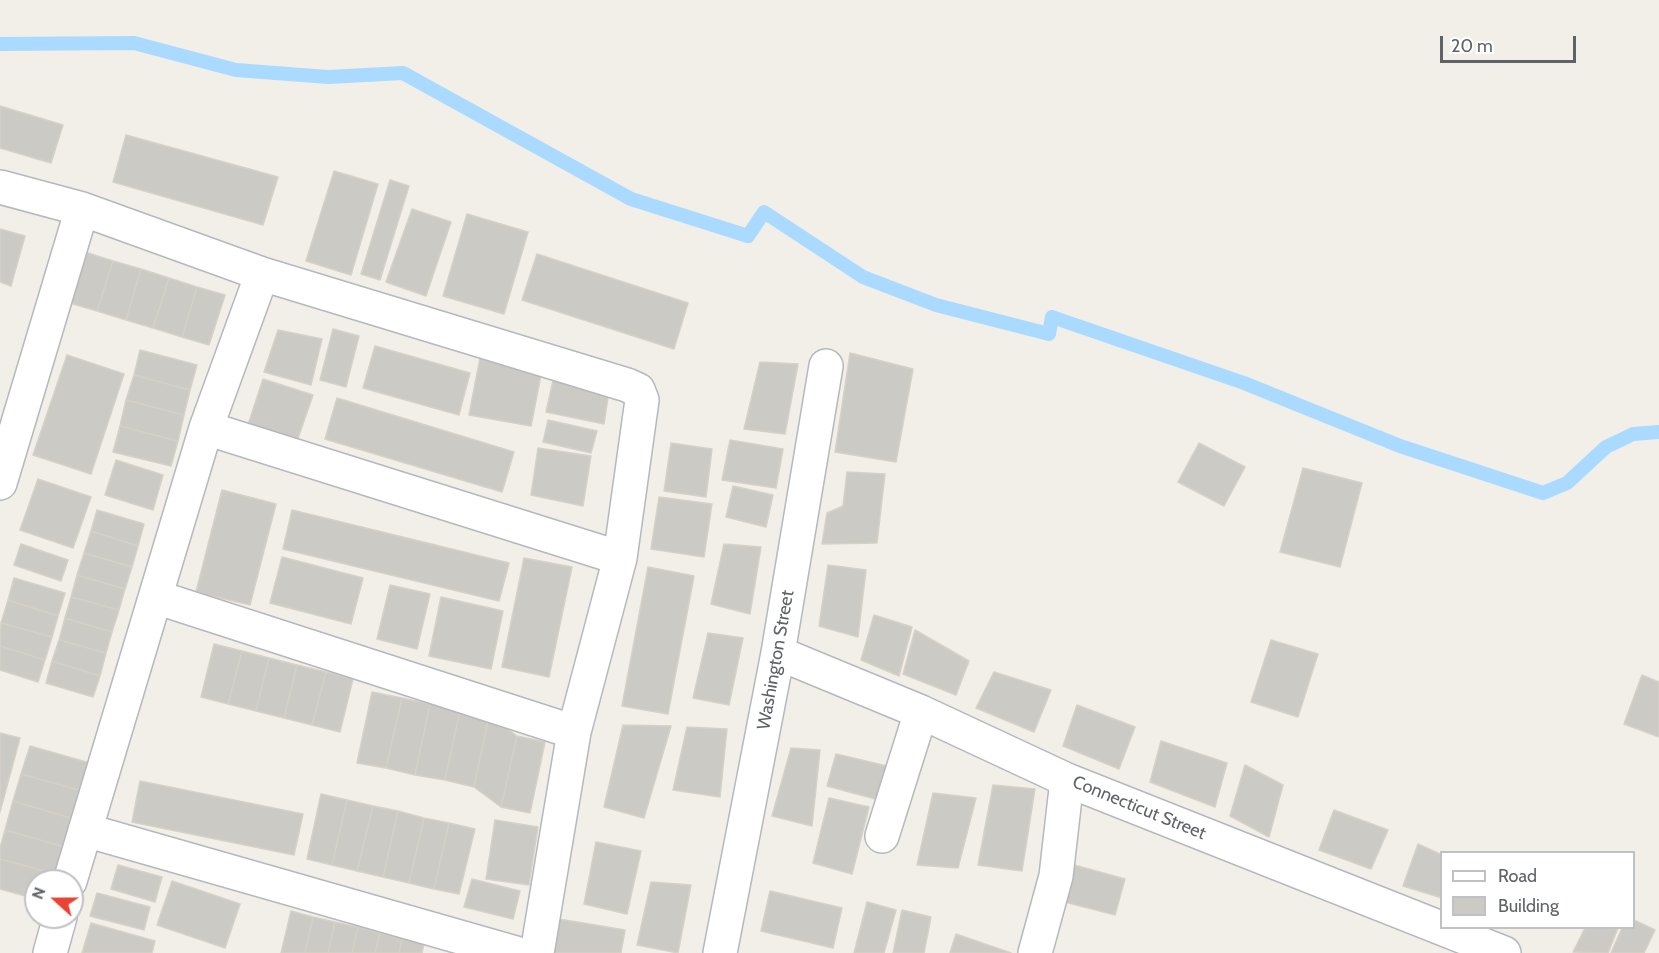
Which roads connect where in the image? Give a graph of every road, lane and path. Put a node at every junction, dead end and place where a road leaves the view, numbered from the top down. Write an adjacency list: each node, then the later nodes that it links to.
1 (0, 187): 2 (street)
2 (82, 209): 3 (street); 6 (street)
3 (262, 274): 5 (street); 7 (street)
4 (826, 366): 9 (street, Washington Street)
5 (206, 429): 7 (street); 8 (street)
6 (0, 483)
7 (620, 558): 11 (street)
8 (156, 597): 11 (street); 13 (street)
9 (778, 653): 10 (street, Connecticut Street); 22 (street, Washington Street)
10 (921, 712): 12 (street, Connecticut Street); 14 (street)
11 (574, 732): 21 (street)
12 (1067, 780): 16 (street, Connecticut Street); 23 (street)
13 (85, 830): 15 (street); 20 (street)
14 (882, 836)
15 (74, 869)
16 (1440, 928)
17 (57, 929): 19 (street)
18 (1443, 929): 24 (street, Connecticut Street)
19 (50, 953)
20 (516, 953)
21 (537, 953)
22 (720, 953)
23 (1035, 953)
24 (1504, 953)

